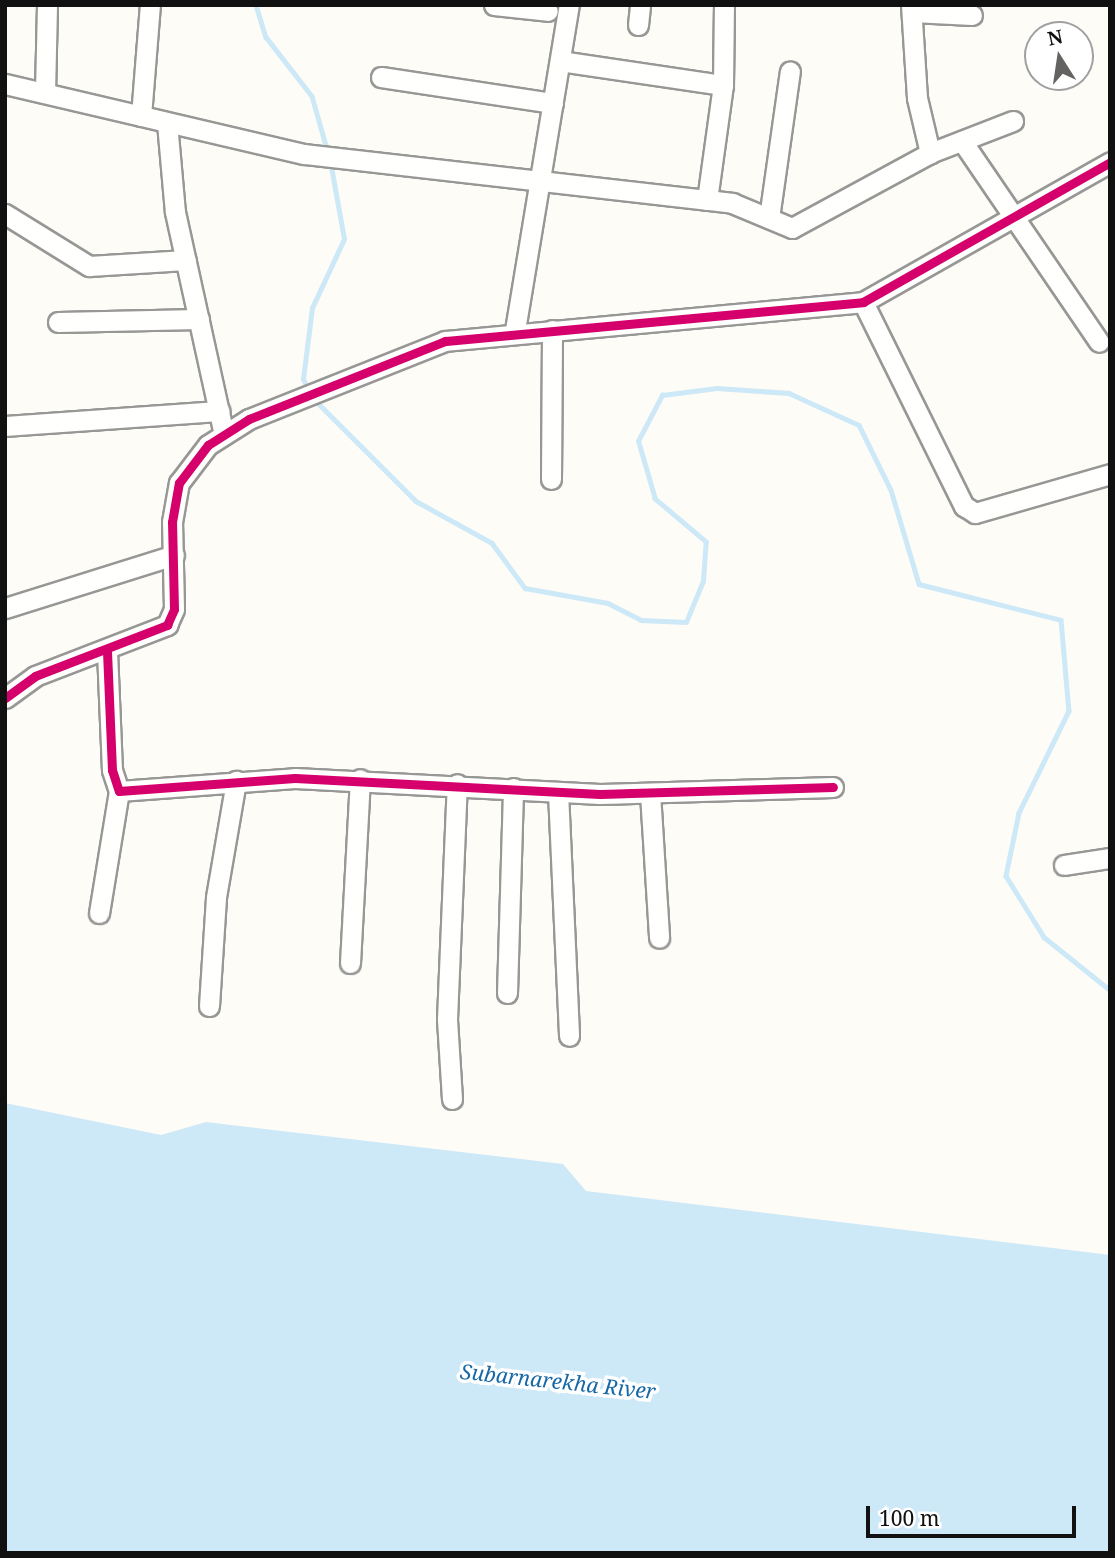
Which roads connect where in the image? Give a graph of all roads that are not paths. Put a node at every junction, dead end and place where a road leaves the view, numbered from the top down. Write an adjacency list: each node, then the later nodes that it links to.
1 (47, 5): 16 (street)
2 (150, 5): 18 (street)
3 (494, 5): 6 (street)
4 (640, 5): 10 (street)
5 (724, 5): 15 (street)
6 (546, 8): 8 (street)
7 (912, 9): 9 (street); 22 (street)
8 (568, 12): 11 (street)
9 (972, 15)
10 (638, 25)
11 (560, 61): 15 (street); 17 (street)
12 (790, 71): 27 (street)
13 (381, 77): 17 (street)
14 (5, 84): 16 (street)
15 (723, 85): 25 (street)
16 (45, 93): 18 (street)
17 (553, 103): 24 (street)
18 (141, 116): 20 (street)
19 (1013, 121): 21 (street)
20 (167, 123): 24 (street); 29 (street)
21 (962, 141): 22 (street); 28 (street)
22 (930, 153): 27 (street)
23 (1110, 162): 28 (street)
24 (538, 180): 25 (street); 33 (street)
25 (707, 200): 27 (street)
26 (5, 214): 29 (street)
27 (769, 218)
28 (1014, 219): 30 (street); 35 (street)
29 (186, 260): 31 (street)
30 (863, 302): 34 (street); 39 (street)
31 (199, 318): 32 (street); 36 (street)
32 (58, 322)
33 (515, 330): 34 (street); 38 (street)
34 (552, 330): 40 (street)
35 (1099, 342)
36 (219, 411): 37 (street); 38 (street)
37 (5, 426)
38 (224, 434): 41 (street)
39 (1110, 474)
40 (551, 479)
41 (174, 555): 42 (street); 43 (street)
42 (5, 608)
43 (107, 651): 44 (street); 50 (street)
44 (5, 698)
45 (360, 779): 46 (street); 47 (street); 57 (street)
46 (236, 781): 50 (street); 59 (street)
47 (457, 783): 49 (street); 61 (street)
48 (833, 787): 52 (street)
49 (513, 788): 51 (street); 58 (street)
50 (119, 791): 55 (street)
51 (558, 792): 52 (street); 60 (street)
52 (650, 793): 56 (street)
53 (1110, 858): 54 (street)
54 (1064, 864)
55 (99, 913)
56 (660, 938)
57 (350, 963)
58 (507, 993)
59 (209, 1006)
60 (569, 1036)
61 (452, 1099)

